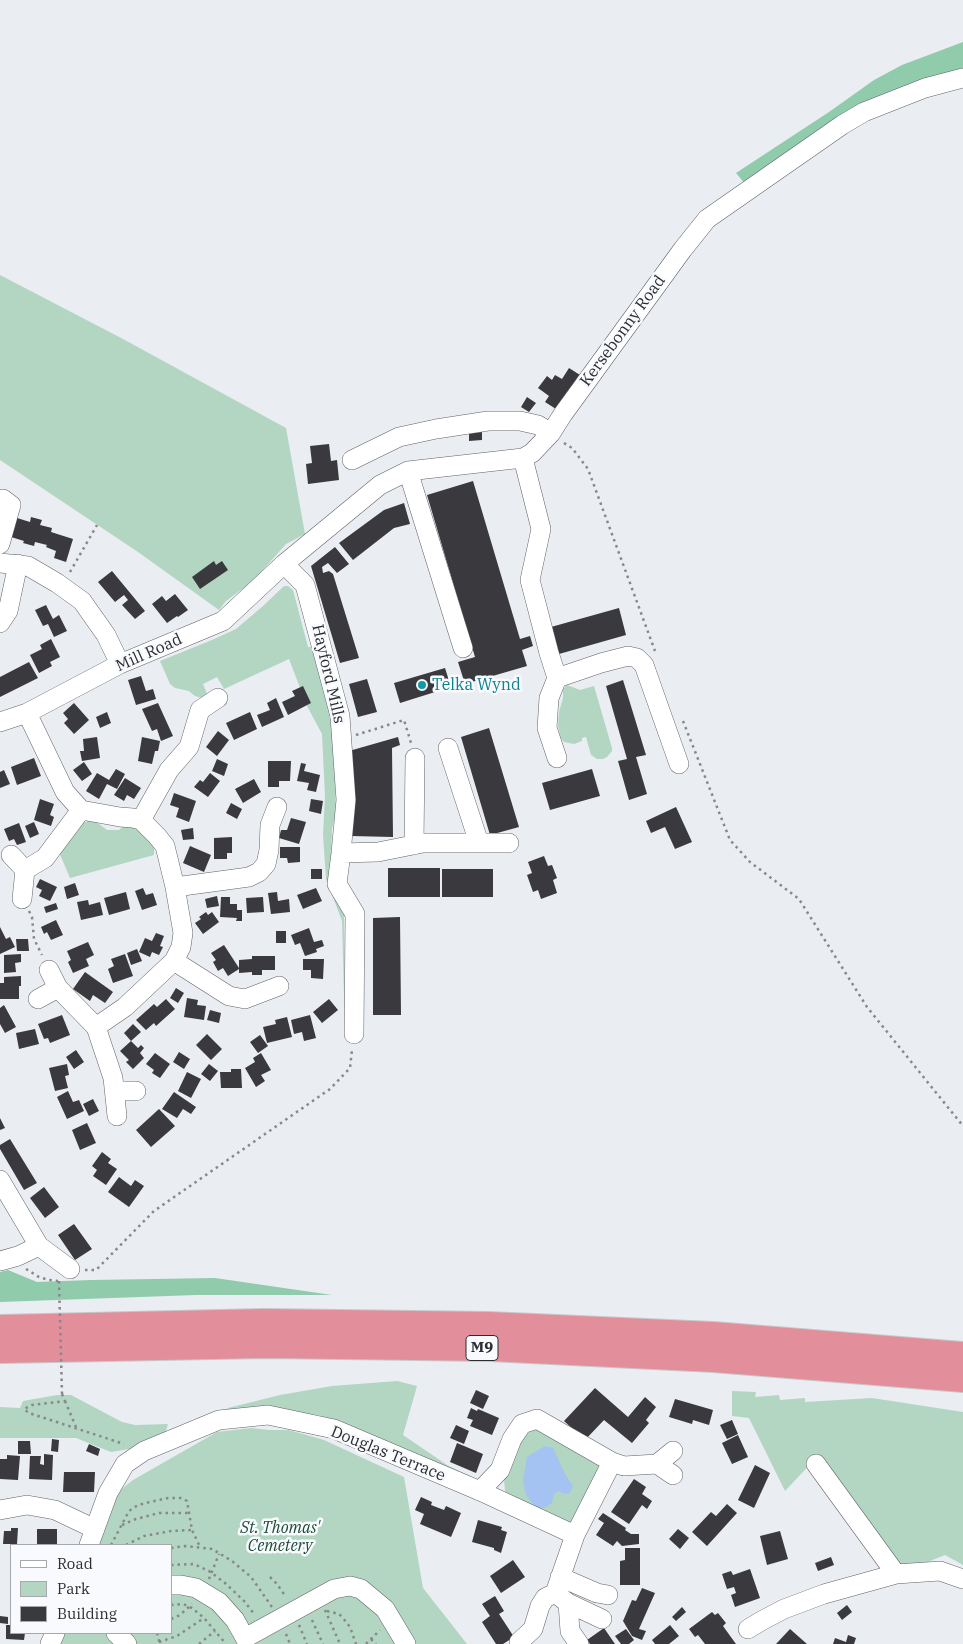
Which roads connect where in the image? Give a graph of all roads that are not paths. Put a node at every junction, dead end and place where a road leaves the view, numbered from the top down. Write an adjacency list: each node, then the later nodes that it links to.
1 (963, 78): 2 (street, Kersebonny Road)
2 (551, 432): 3 (street, Kersebonny Road); 4 (street)
3 (523, 458): 5 (street); 13 (street)
4 (352, 460)
5 (408, 471): 9 (street); 11 (street)
6 (3, 499): 7 (street)
7 (0, 544)
8 (9, 563): 10 (street); 12 (street)
9 (284, 564): 12 (street, Mill Road); 27 (street, Hayford Mills)
10 (0, 623)
11 (462, 648)
12 (120, 664): 15 (street, Mill Road)
13 (558, 678): 19 (street); 20 (street)
14 (218, 698): 23 (street)
15 (27, 713): 16 (street, Mill Road); 22 (street)
16 (0, 722)
17 (448, 748): 24 (street)
18 (415, 758): 26 (street)
19 (560, 758)
20 (679, 764)
21 (277, 807): 30 (street)
22 (81, 810): 23 (street); 29 (street)
23 (141, 820): 30 (street)
24 (479, 843): 25 (street); 26 (street)
25 (508, 843)
26 (414, 845): 27 (street)
27 (342, 853): 38 (street, Hayford Mills)
28 (11, 855): 29 (street)
29 (25, 870): 31 (street)
30 (175, 887): 32 (street)
31 (22, 899)
32 (174, 961): 34 (street); 37 (street)
33 (49, 970): 35 (street)
34 (280, 986)
35 (58, 988): 36 (street); 37 (street)
36 (38, 999)
37 (96, 1027): 39 (street)
38 (354, 1034)
39 (115, 1091): 40 (street); 41 (street)
40 (136, 1091)
41 (117, 1116)
42 (0, 1180): 43 (street)
43 (39, 1246): 44 (street); 45 (street)
44 (9, 1259)
45 (65, 1275)
46 (0, 1328): 48 (highway, M9)
47 (0, 1350): 49 (highway, M9)
48 (963, 1355)
49 (963, 1379)
50 (673, 1451): 52 (street)
51 (612, 1462): 52 (street); 55 (street); 57 (street)
52 (656, 1464): 54 (street)
53 (816, 1464): 59 (street)
54 (673, 1475)
55 (480, 1491): 57 (street, Douglas Terrace); 58 (street, Douglas Terrace)
56 (0, 1510): 58 (street)
57 (576, 1535): 62 (street)
58 (92, 1537)
59 (896, 1574): 60 (street); 65 (street)
60 (963, 1579)
61 (172, 1585): 67 (street)
62 (561, 1591): 63 (street); 64 (street); 68 (street); 71 (street)
63 (608, 1595)
64 (602, 1619)
65 (748, 1630)
66 (117, 1634): 69 (street)
67 (243, 1642): 70 (street)
68 (519, 1642)
69 (127, 1644)
70 (406, 1644)
71 (578, 1644)

